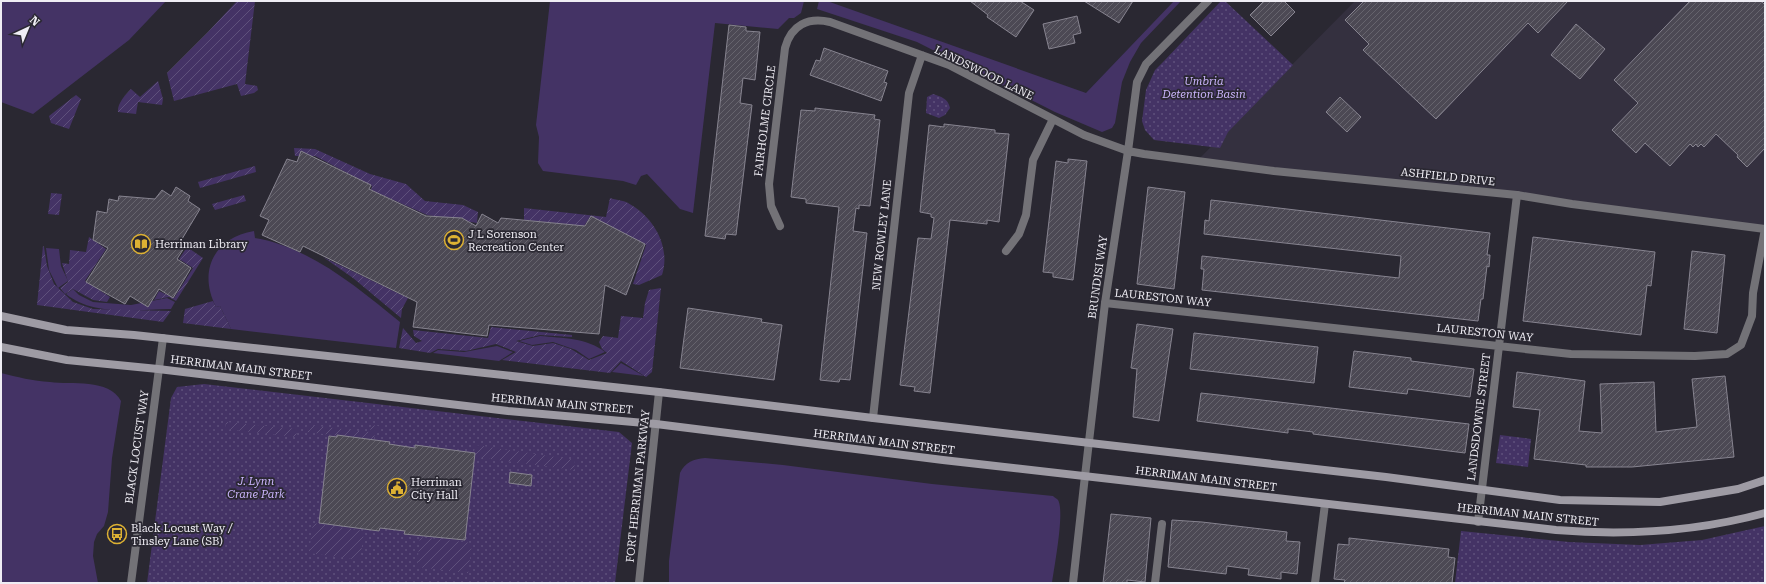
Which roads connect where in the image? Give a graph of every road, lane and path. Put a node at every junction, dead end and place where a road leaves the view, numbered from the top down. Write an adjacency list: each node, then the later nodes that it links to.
1 (1208, 1): 5 (street, BRUNDISI WAY)
2 (803, 23): 3 (street, LANDSWOOD LANE); 7 (street, FAIRHOLME CIRCLE)
3 (922, 55): 4 (street, LANDSWOOD LANE); 17 (street, NEW ROWLEY LANE)
4 (1053, 119): 5 (street, LANDSWOOD LANE); 9 (street)
5 (1128, 151): 6 (street, ASHFIELD DRIVE); 10 (street, BRUNDISI WAY)
6 (1518, 195): 8 (street, ASHFIELD DRIVE); 13 (street, LANDSDOWNE STREET)
7 (780, 226)
8 (1765, 229): 13 (street, LAURESTON WAY)
9 (1006, 251)
10 (1105, 303): 13 (street, LAURESTON WAY); 19 (street, BRUNDISI WAY)
11 (1, 316): 12 (main road, HERRIMAN MAIN STREET)
12 (163, 338): 15 (street, BLACK LOCUST WAY); 16 (main road, HERRIMAN MAIN STREET)
13 (1499, 346): 22 (street, LANDSDOWNE STREET)
14 (1, 347): 15 (main road, HERRIMAN MAIN STREET)
15 (158, 369): 18 (main road, HERRIMAN MAIN STREET); 27 (street, BLACK LOCUST WAY)
16 (659, 392): 17 (main road, HERRIMAN MAIN STREET); 18 (street, FORT HERRIMAN PARKWAY)
17 (873, 418): 19 (main road, HERRIMAN MAIN STREET)
18 (656, 424): 20 (main road, HERRIMAN MAIN STREET); 28 (street, FORT HERRIMAN PARKWAY)
19 (1088, 443): 20 (street, BRUNDISI WAY); 22 (main road, HERRIMAN MAIN STREET)
20 (1085, 476): 23 (main road, HERRIMAN MAIN STREET); 29 (street, BRUNDISI WAY)
21 (1765, 480): 22 (main road, HERRIMAN MAIN STREET)
22 (1481, 489): 25 (street, LANDSDOWNE STREET)
23 (1325, 504): 25 (main road, HERRIMAN MAIN STREET); 31 (street)
24 (1765, 513): 25 (main road, HERRIMAN MAIN STREET)
25 (1478, 522)
26 (1162, 524): 30 (street)
27 (131, 583)
28 (639, 583)
29 (1073, 583)
30 (1155, 583)
31 (1315, 583)

